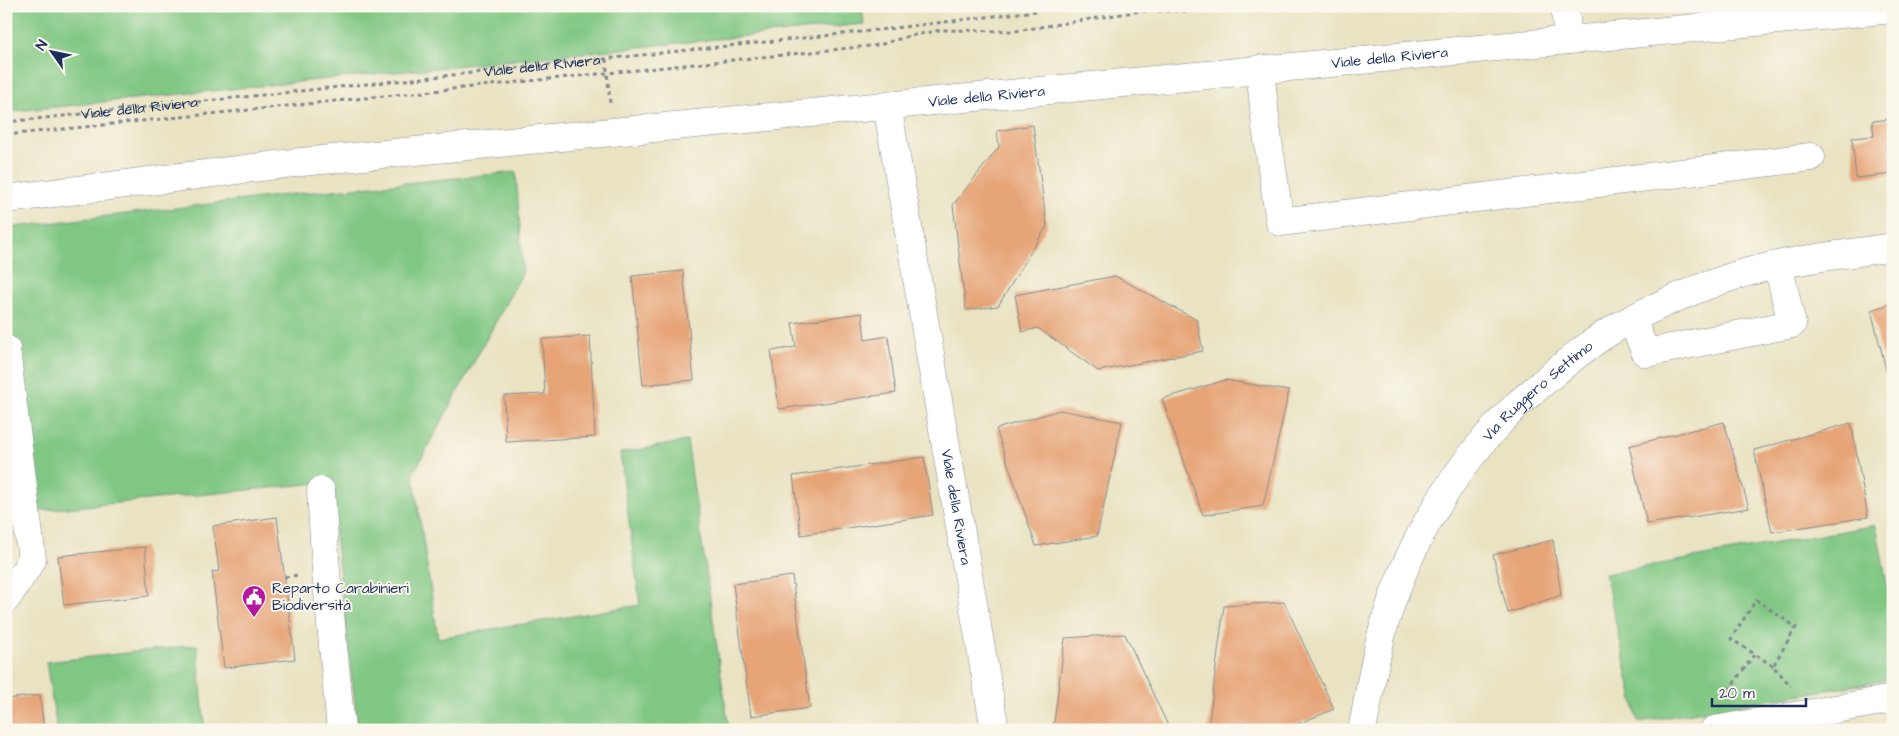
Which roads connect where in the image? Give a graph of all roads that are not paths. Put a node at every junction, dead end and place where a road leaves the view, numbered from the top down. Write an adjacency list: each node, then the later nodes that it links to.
1 (1565, 6): 3 (street)
2 (1893, 9): 3 (street, Viale della Riviera)
3 (1568, 40): 4 (street, Viale della Riviera)
4 (1260, 69): 5 (street, Viale della Riviera); 6 (street)
5 (888, 105): 7 (street, Viale della Riviera); 16 (street, Viale della Riviera)
6 (1810, 157)
7 (6, 199)
8 (1893, 247): 9 (street, Via Ruggero Settimo)
9 (1778, 265): 10 (street, Via Ruggero Settimo); 10 (street)
10 (1632, 320): 17 (street, Via Ruggero Settimo)
11 (6, 348): 13 (street)
12 (321, 491): 15 (street)
13 (6, 599)
14 (1893, 700): 18 (street)
15 (341, 730)
16 (994, 730)
17 (1362, 730)
18 (1714, 730)

